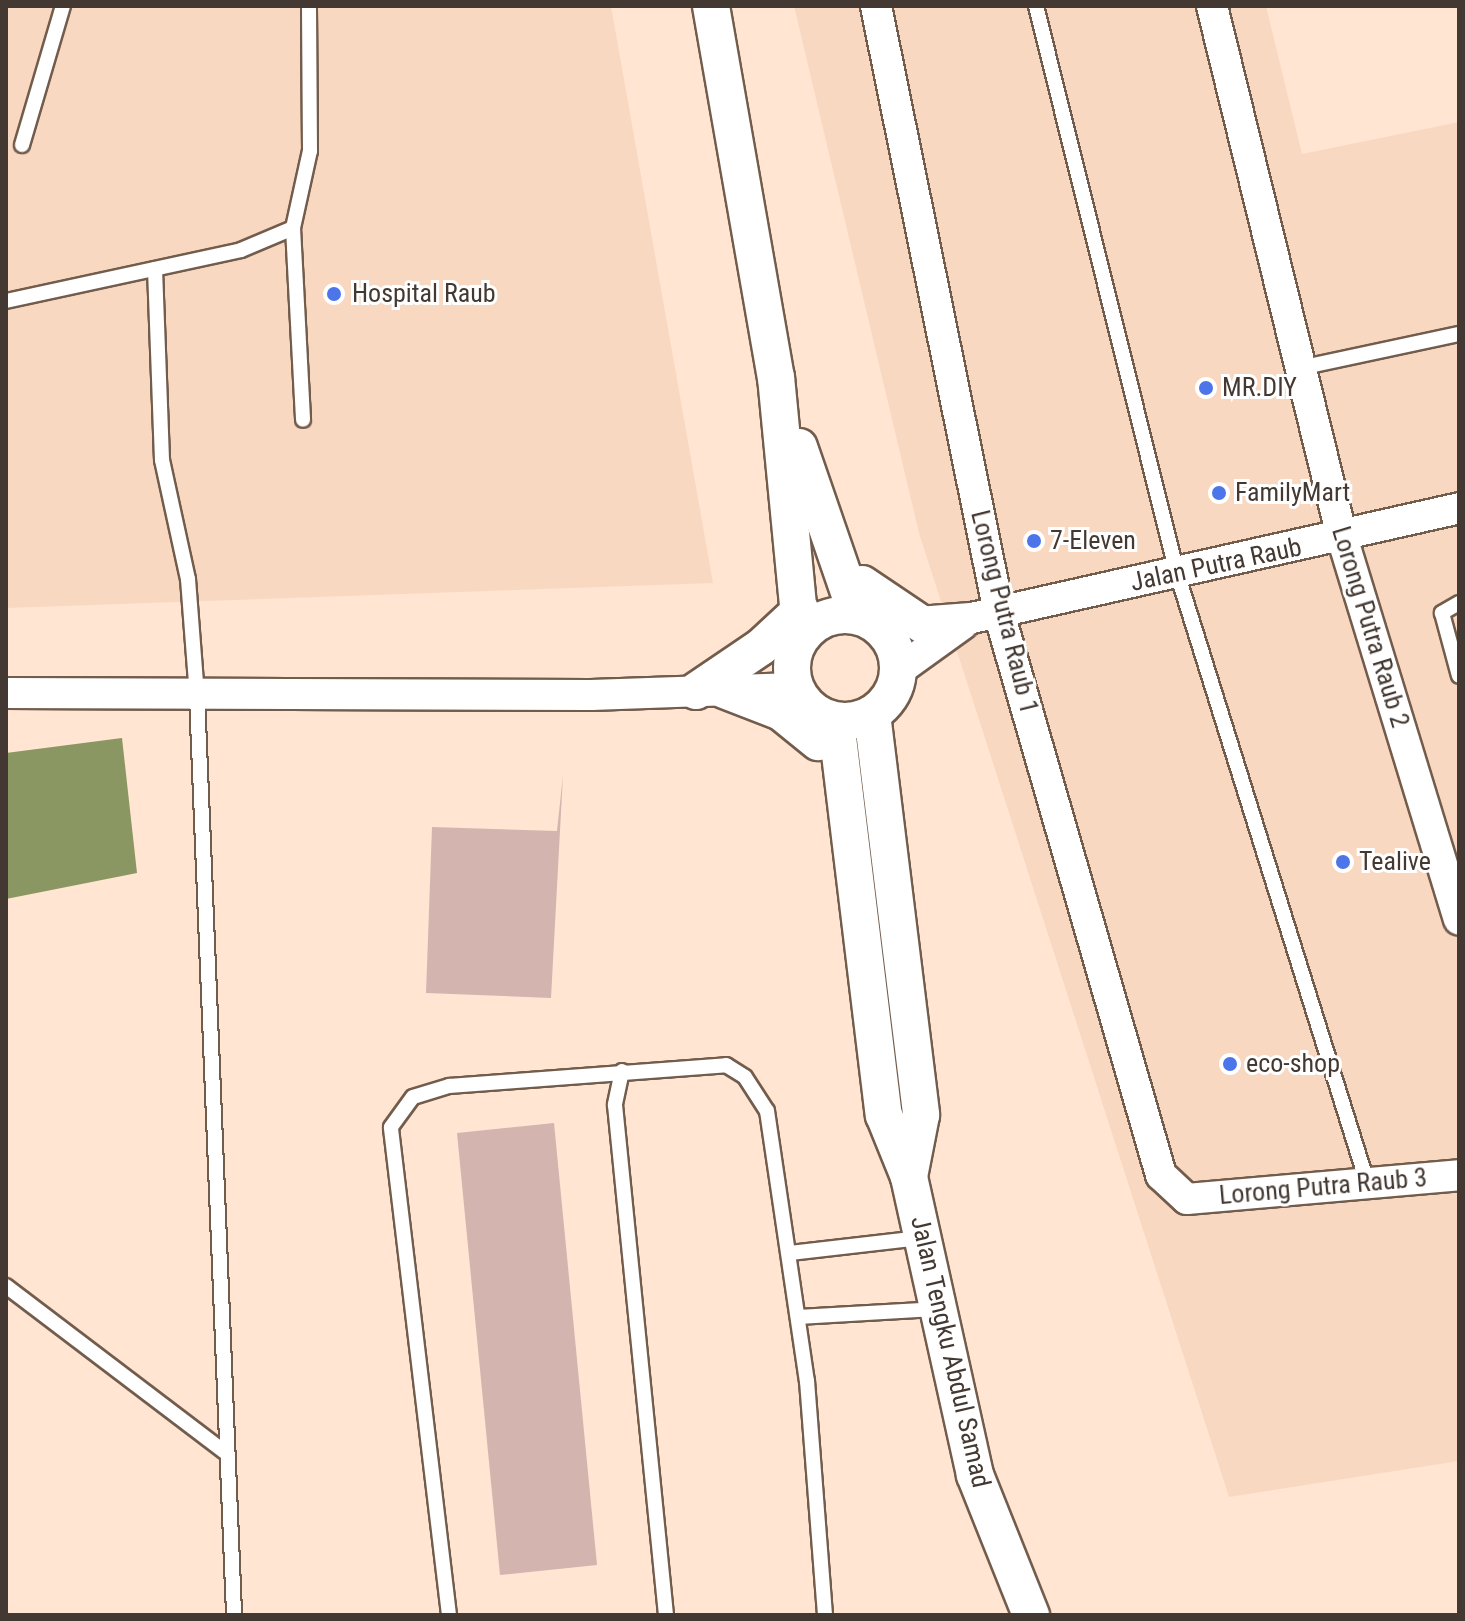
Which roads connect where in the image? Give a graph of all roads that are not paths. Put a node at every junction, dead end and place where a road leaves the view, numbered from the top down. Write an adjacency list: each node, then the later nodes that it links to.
1 (63, 6): 7 (lane)
2 (309, 6): 8 (lane)
3 (711, 6): 13 (street)
4 (876, 6): 20 (street, Lorong Putra Raub 1)
5 (1036, 6): 18 (lane)
6 (1212, 6): 12 (street, Lorong Putra Raub 2)
7 (22, 145)
8 (293, 228): 9 (lane); 14 (lane)
9 (155, 269): 10 (lane); 28 (lane)
10 (6, 301)
11 (1459, 334): 12 (lane)
12 (1300, 368): 16 (street, Lorong Putra Raub 2)
13 (776, 377): 17 (street); 23 (street)
14 (303, 420)
15 (1459, 508): 16 (street, Jalan Putra Raub)
16 (1342, 537): 18 (street, Jalan Putra Raub); 32 (street, Lorong Putra Raub 2)
17 (839, 565): 21 (street); 22 (street)
18 (1177, 573): 20 (street, Jalan Putra Raub); 36 (lane)
19 (1459, 603): 25 (lane)
20 (986, 616): 22 (street, Jalan Putra Raub); 24 (street); 37 (street, Lorong Putra Raub 1)
21 (870, 621): 22 (street, Jalan Putra Raub); 23 (street); 24 (street)
22 (923, 625)
23 (797, 651): 26 (street); 26 (street); 30 (street)
24 (899, 670): 29 (street)
25 (1459, 676)
26 (710, 691): 28 (street); 31 (street)
27 (6, 693): 28 (street)
28 (197, 696): 43 (lane)
29 (872, 714): 30 (street); 35 (street)
30 (836, 721): 31 (street)
31 (843, 780): 35 (street)
32 (1459, 919)
33 (622, 1071): 39 (lane); 45 (lane); 46 (lane)
34 (1459, 1175): 36 (street, Lorong Putra Raub 3)
35 (909, 1177): 38 (street, Jalan Tengku Abdul Samad)
36 (1367, 1182): 37 (street, Lorong Putra Raub 3)
37 (1187, 1199)
38 (921, 1238): 39 (lane); 41 (street, Jalan Tengku Abdul Samad)
39 (790, 1253): 42 (lane)
40 (6, 1286): 43 (lane)
41 (935, 1309): 42 (lane); 48 (street, Jalan Tengku Abdul Samad)
42 (798, 1317): 47 (lane)
43 (225, 1452): 44 (lane)
44 (234, 1615)
45 (449, 1615)
46 (666, 1615)
47 (825, 1615)
48 (1031, 1615)

